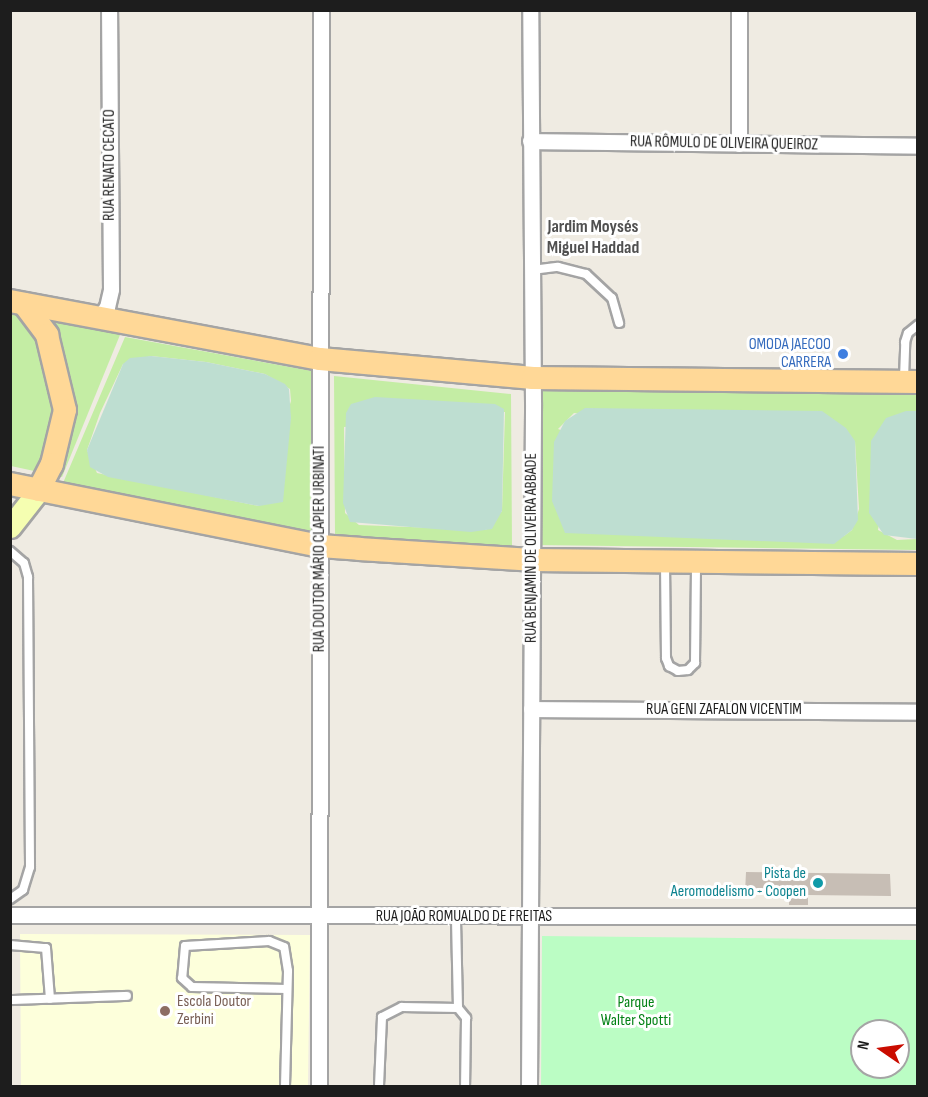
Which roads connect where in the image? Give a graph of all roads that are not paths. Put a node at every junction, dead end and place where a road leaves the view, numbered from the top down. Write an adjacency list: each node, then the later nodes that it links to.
1 (109, 10): 10 (street, RUA RENATO CECATO)
2 (321, 10): 13 (street, RUA DOUTOR MÁRIO CLAPIER URBINATI)
3 (531, 10): 5 (street, RUA BENJAMIN DE OLIVEIRA ABBADE)
4 (739, 10): 6 (street)
5 (530, 141): 6 (street, RUA RÔMULO DE OLIVEIRA QUEIROZ); 8 (street, RUA BENJAMIN DE OLIVEIRA ABBADE)
6 (739, 144): 7 (street, RUA RÔMULO DE OLIVEIRA QUEIROZ)
7 (918, 146)
8 (532, 270): 11 (lane); 14 (street, RUA BENJAMIN DE OLIVEIRA ABBADE)
9 (17, 303): 10 (main road); 17 (main road)
10 (99, 317): 13 (main road)
11 (619, 323)
12 (918, 325): 15 (lane)
13 (320, 359): 14 (main road); 19 (street, RUA DOUTOR MÁRIO CLAPIER URBINATI)
14 (533, 378): 15 (main road); 21 (street, RUA BENJAMIN DE OLIVEIRA ABBADE)
15 (911, 382)
16 (10, 484): 17 (main road)
17 (39, 490): 18 (main road); 19 (main road)
18 (10, 527)
19 (320, 546): 21 (main road); 29 (street, RUA DOUTOR MÁRIO CLAPIER URBINATI)
20 (10, 551): 27 (lane)
21 (532, 560): 22 (main road); 25 (street, RUA BENJAMIN DE OLIVEIRA ABBADE)
22 (665, 562): 23 (main road); 23 (lane)
23 (696, 562): 24 (main road)
24 (918, 564)
25 (531, 709): 26 (street, RUA GENI ZAFALON VICENTIM); 32 (street, RUA BENJAMIN DE OLIVEIRA ABBADE)
26 (918, 712)
27 (10, 899)
28 (10, 915): 29 (street, RUA JOÃO ROMUALDO DE FREITAS)
29 (321, 916): 31 (street, RUA JOÃO ROMUALDO DE FREITAS); 40 (street, RUA DOUTOR MÁRIO CLAPIER URBINATI)
30 (918, 916): 32 (street, RUA JOÃO ROMUALDO DE FREITAS)
31 (456, 917): 32 (street, RUA JOÃO ROMUALDO DE FREITAS); 38 (lane)
32 (531, 918): 43 (street, RUA BENJAMIN DE OLIVEIRA ABBADE)
33 (10, 945): 36 (lane)
34 (287, 989): 34 (lane); 39 (lane)
35 (127, 996): 36 (lane)
36 (50, 999): 37 (lane)
37 (10, 1000)
38 (458, 1008): 41 (lane); 42 (lane)
39 (285, 1086)
40 (319, 1086)
41 (379, 1086)
42 (465, 1086)
43 (529, 1086)

